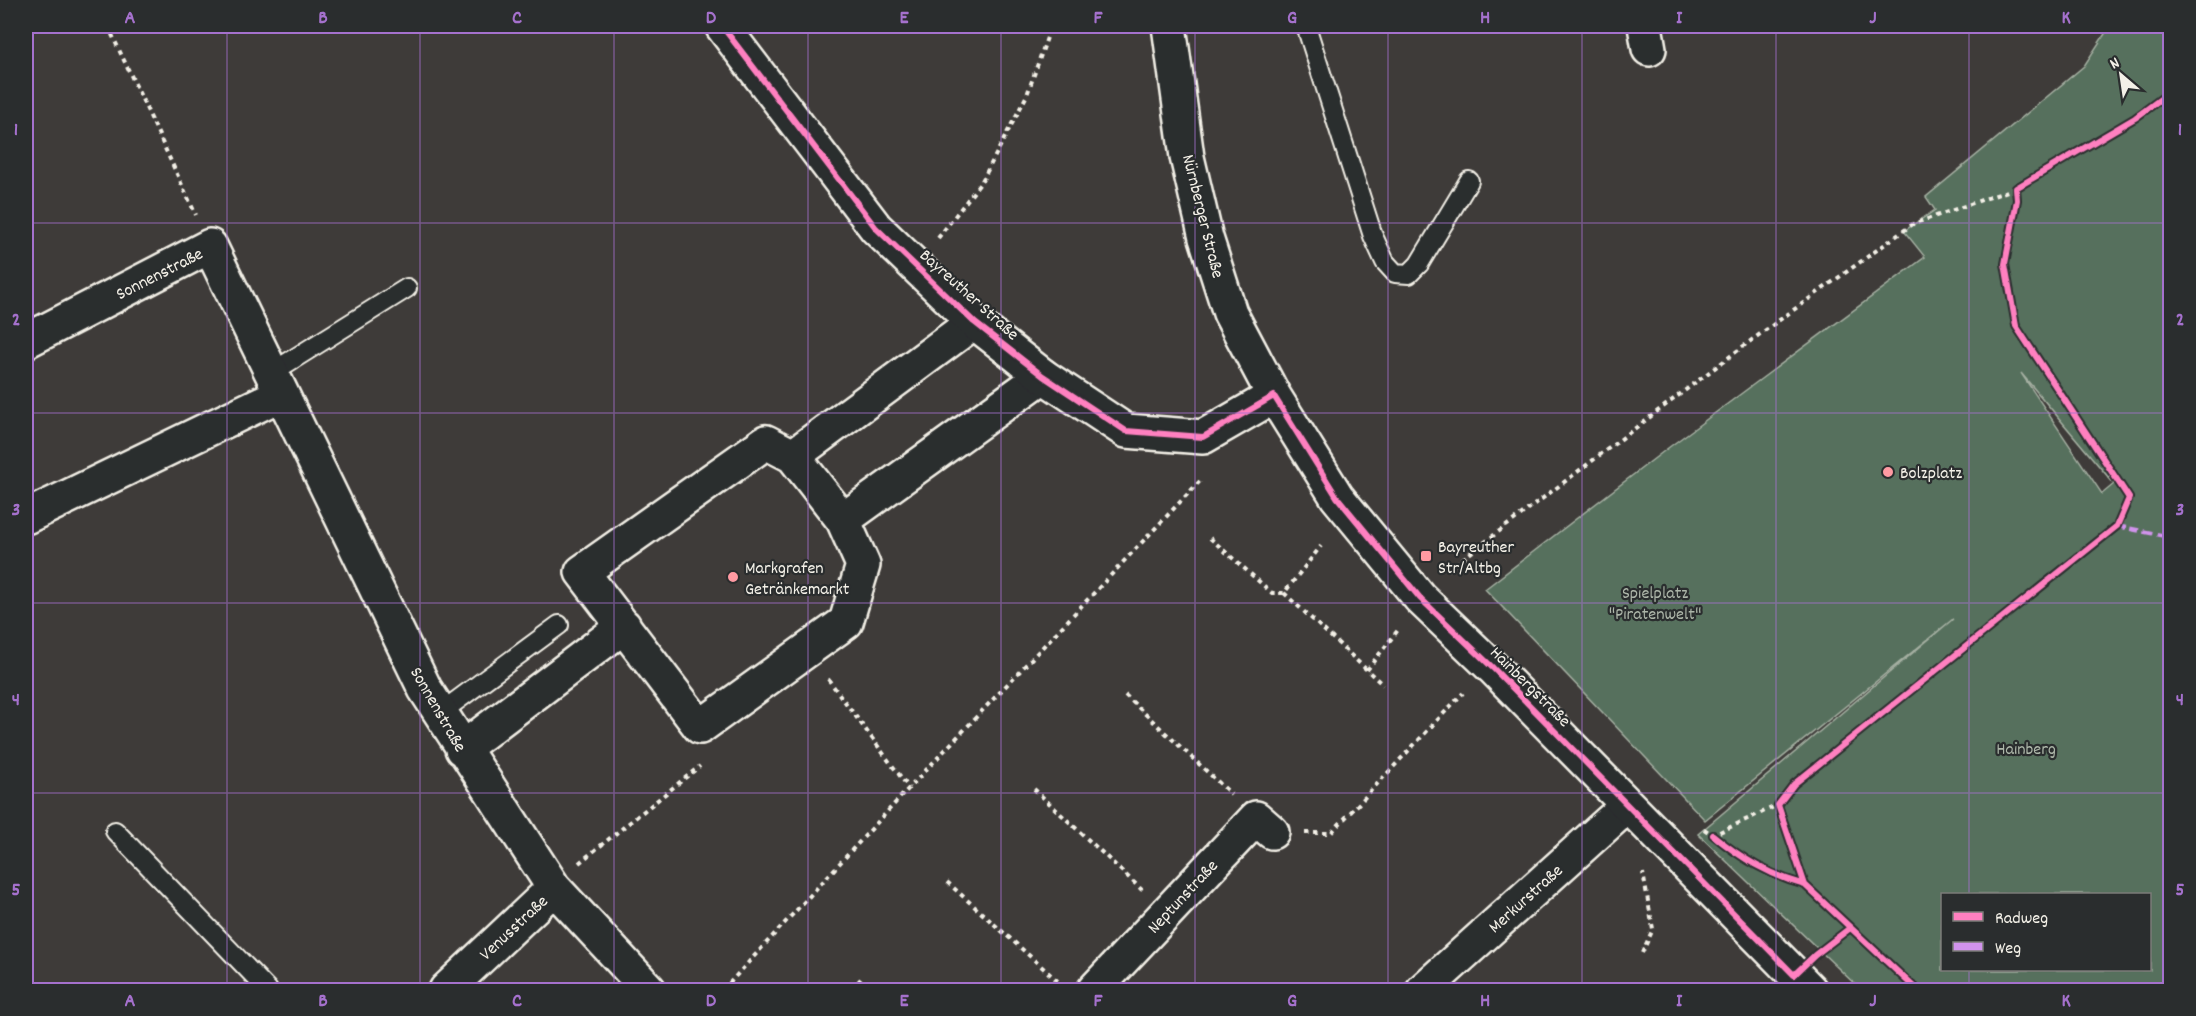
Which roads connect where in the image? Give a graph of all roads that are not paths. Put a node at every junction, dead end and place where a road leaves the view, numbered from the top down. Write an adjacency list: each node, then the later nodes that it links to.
1 (722, 26): 6 (street, Bayreuther Straße)
2 (1169, 26): 10 (street, Nürnberger Straße)
3 (1306, 26): 4 (lane)
4 (1469, 181)
5 (407, 288): 9 (lane)
6 (974, 322): 8 (street, Bayreuther Straße); 11 (street, Bayreuther Straße)
7 (26, 341): 9 (street, Sonnenstraße)
8 (1043, 376): 10 (street, Bayreuther Straße); 13 (street)
9 (276, 384): 12 (street); 16 (street, Sonnenstraße)
10 (1274, 396): 18 (street, Hainbergstraße)
11 (793, 456): 13 (street); 15 (street)
12 (26, 517)
13 (843, 520): 15 (street)
14 (558, 625): 16 (lane)
15 (624, 626): 17 (street)
16 (440, 712): 17 (street, Sonnenstraße)
17 (462, 749): 21 (street, Sonnenstraße)
18 (1627, 806): 26 (street, Merkurstraße); 27 (street, Hainbergstraße)
19 (1264, 825): 25 (street, Neptunstraße)
20 (116, 831): 22 (lane)
21 (562, 880): 23 (street, Venusstraße); 24 (street, Sonnenstraße)
22 (268, 990)
23 (446, 990)
24 (649, 990)
25 (1094, 990)
26 (1423, 990)
27 (1810, 990)

